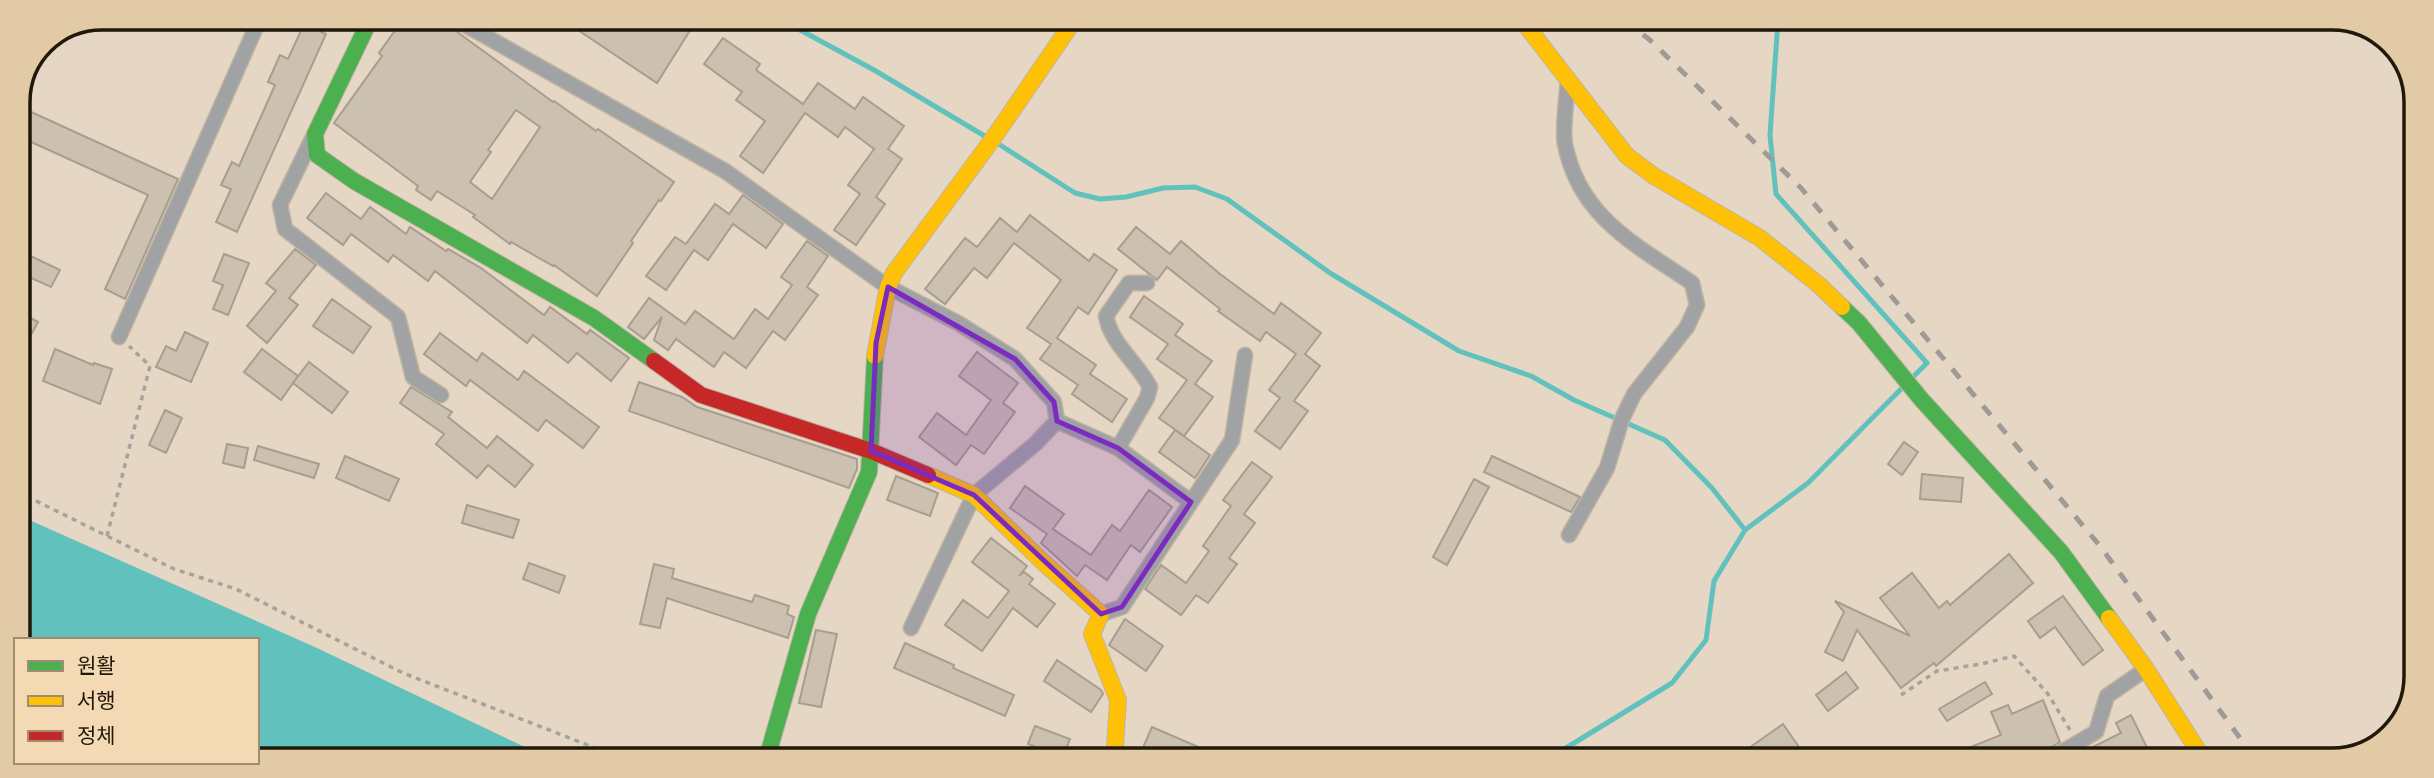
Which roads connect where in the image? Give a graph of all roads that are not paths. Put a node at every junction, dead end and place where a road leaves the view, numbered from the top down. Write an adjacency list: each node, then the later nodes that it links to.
1 (255, 30): 10 (street)
2 (365, 30): 7 (street)
3 (475, 30): 9 (street)
4 (1067, 30): 9 (street)
5 (1530, 30): 6 (street)
6 (1568, 78): 18 (street); 21 (street)
7 (315, 134): 12 (street); 15 (street)
8 (1147, 283): 14 (street)
9 (888, 286): 13 (street); 15 (street)
10 (119, 337)
11 (1245, 355): 17 (street)
12 (441, 395)
13 (1057, 421): 14 (street); 16 (street)
14 (1118, 449): 17 (street)
15 (870, 451): 16 (street); 22 (street)
16 (974, 495): 19 (street); 20 (street)
17 (1191, 502): 19 (street)
18 (1569, 535)
19 (1101, 614): 23 (street)
20 (911, 628)
21 (2146, 669): 24 (street); 25 (street)
22 (770, 748)
23 (1115, 748)
24 (2069, 748)
25 (2196, 748)

